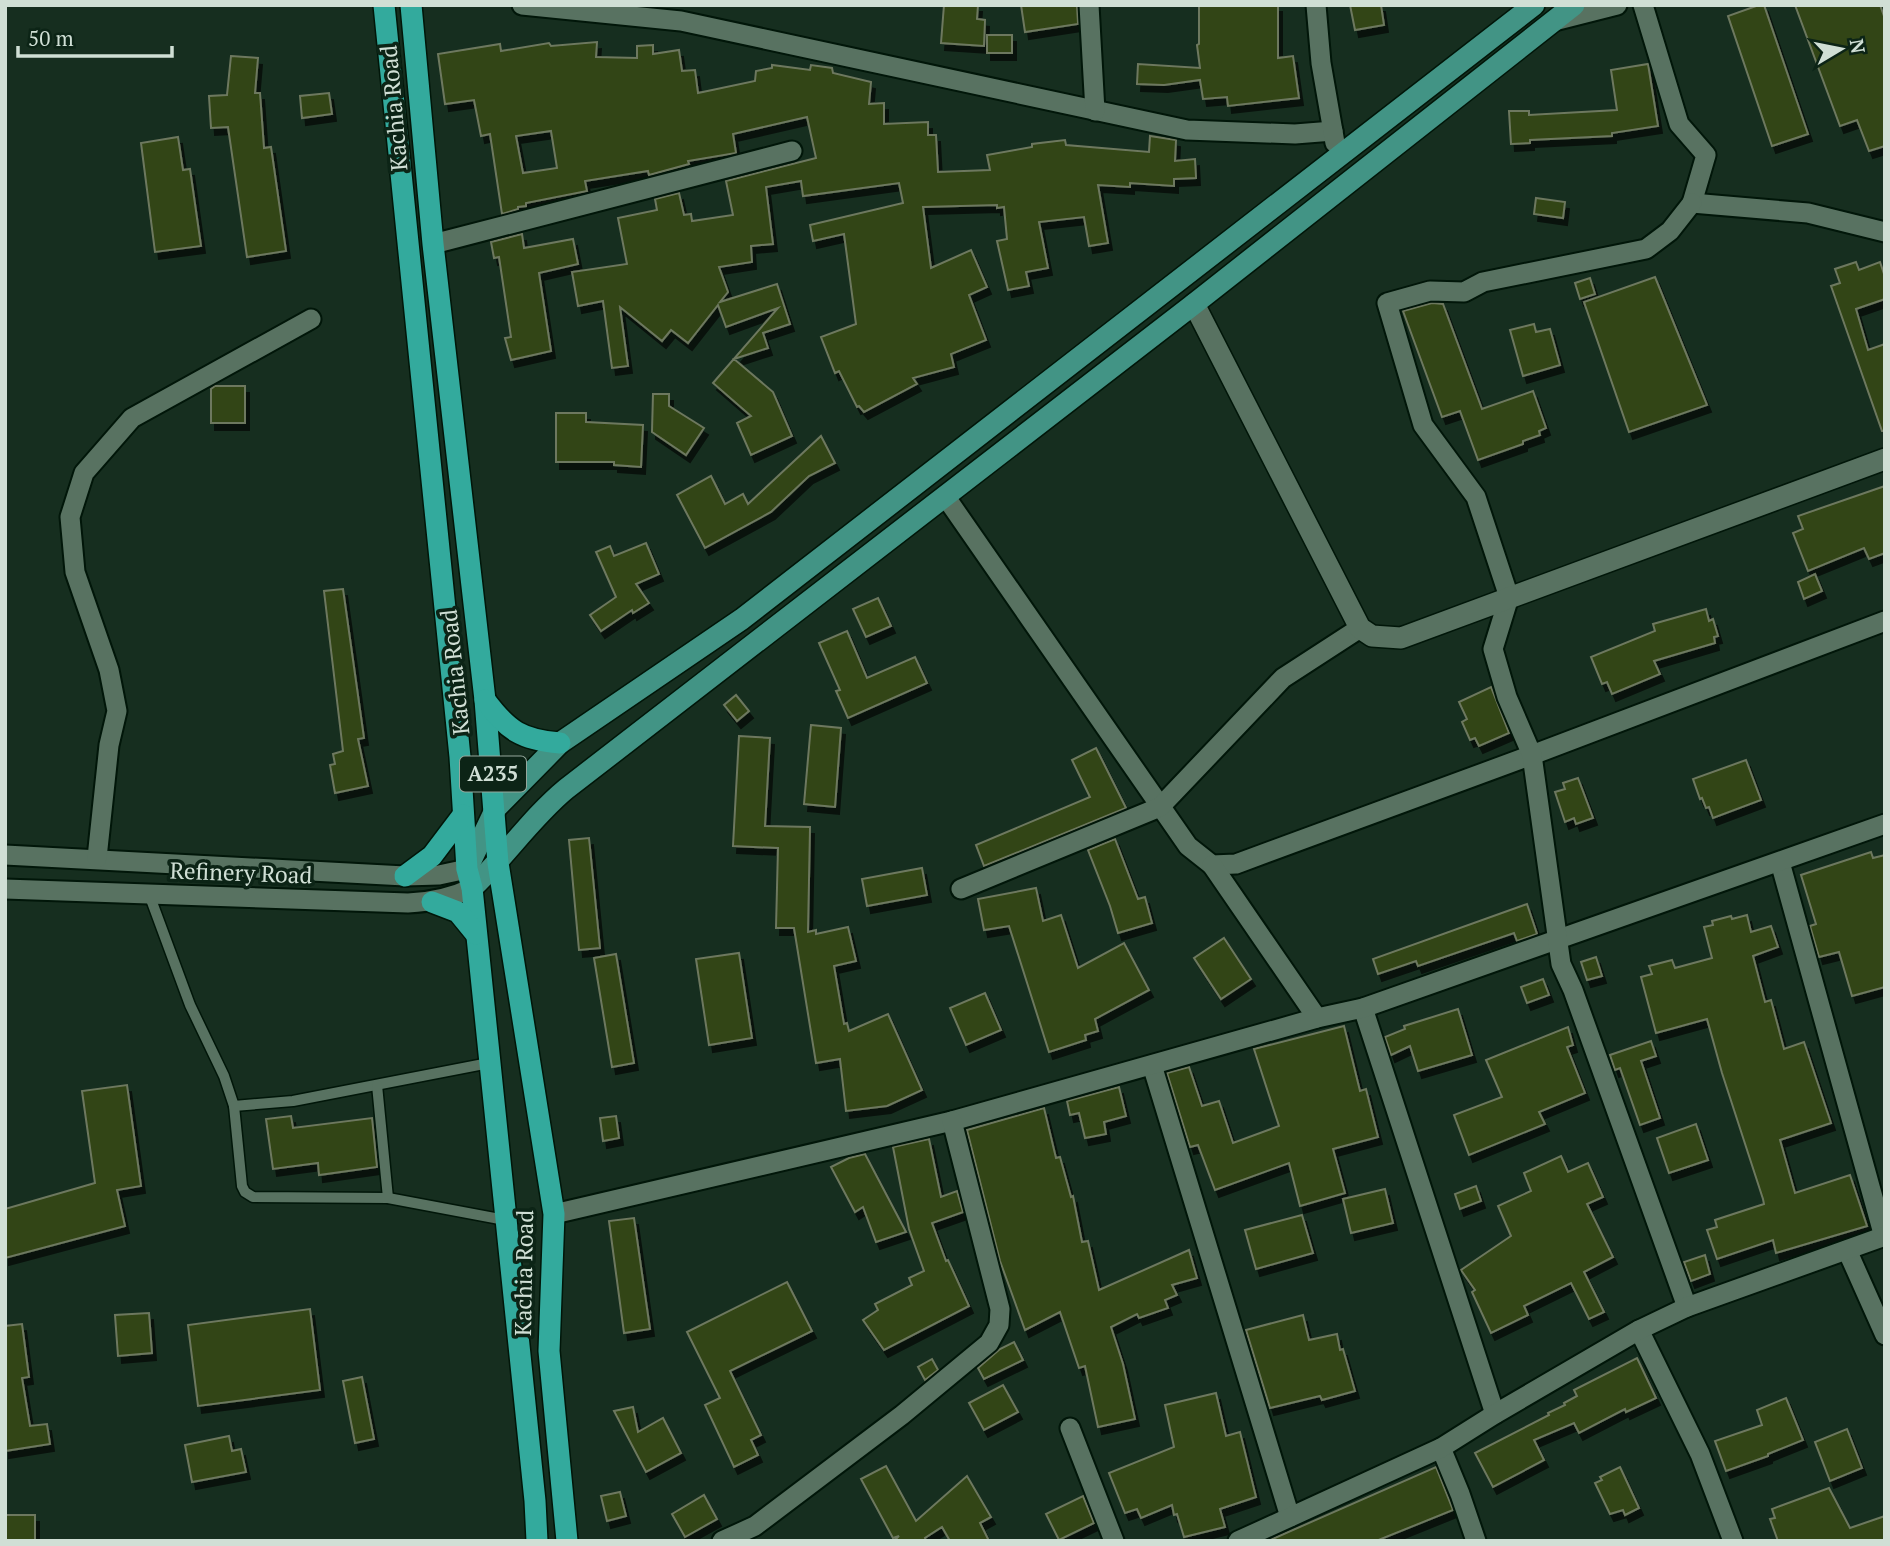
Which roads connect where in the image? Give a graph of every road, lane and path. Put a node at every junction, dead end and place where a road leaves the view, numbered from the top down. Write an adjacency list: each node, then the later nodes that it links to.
1 (384, 5): 30 (highway, Kachia Road / A235)
2 (411, 5): 18 (highway, Kachia Road / A235)
3 (522, 5): 10 (street)
4 (1089, 5): 12 (street)
5 (1317, 5): 13 (street)
6 (1534, 5): 15 (main road)
7 (1574, 5): 11 (main road)
8 (1617, 5): 11 (street)
9 (1643, 5): 16 (street)
10 (681, 13): 12 (street)
11 (1554, 21): 19 (main road)
12 (1095, 111): 13 (street)
13 (1333, 131): 15 (street)
14 (792, 151): 18 (street)
15 (1337, 157): 27 (main road)
16 (1692, 203): 17 (street); 23 (street)
17 (1885, 232)
18 (433, 244): 26 (highway, Kachia Road / A235)
19 (1194, 304): 22 (main road); 25 (street)
20 (311, 319): 36 (street)
21 (1885, 458): 23 (street)
22 (945, 496): 31 (street); 38 (main road)
23 (1509, 597): 25 (street); 29 (street)
24 (1885, 621): 29 (street)
25 (1360, 628): 31 (street)
26 (485, 700): 27 (highway); 28 (highway, Kachia Road / A235)
27 (560, 743): 32 (main road)
28 (491, 751): 30 (highway); 32 (highway, Kachia Road / A235)
29 (1532, 755): 39 (street); 49 (street)
30 (460, 757): 33 (highway, Kachia Road / A235)
31 (1160, 807): 39 (street); 44 (street)
32 (496, 808): 38 (highway, Kachia Road / A235); 42 (main road)
33 (463, 815): 41 (highway); 42 (highway, Kachia Road / A235)
34 (1885, 824): 37 (street)
35 (5, 855): 36 (street, Refinery Road)
36 (97, 858): 40 (street, Refinery Road)
37 (1780, 862): 49 (street); 60 (street)
38 (498, 863): 42 (main road); 58 (highway, Kachia Road / A235)
39 (1212, 865): 51 (street)
40 (350, 873): 41 (street, Refinery Road); 47 (street)
41 (405, 876): 42 (street, Refinery Road)
42 (470, 878): 46 (street, Refinery Road); 48 (highway, Kachia Road / A235)
43 (5, 889): 45 (street, Refinery Road)
44 (961, 889)
45 (149, 894): 47 (street, Refinery Road); 55 (lane)
46 (432, 902): 47 (street, Refinery Road); 48 (highway)
47 (388, 903)
48 (476, 934): 52 (highway, Kachia Road / A235)
49 (1559, 940): 50 (street); 62 (street)
50 (1363, 1008): 51 (street); 65 (street)
51 (1317, 1018): 53 (street)
52 (489, 1063): 54 (lane); 59 (highway, Kachia Road / A235)
53 (1152, 1065): 56 (street); 68 (street)
54 (377, 1085): 55 (lane); 57 (lane)
55 (234, 1106): 57 (lane)
56 (952, 1121): 58 (street); 71 (street)
57 (388, 1198): 59 (lane)
58 (554, 1214): 70 (highway, Kachia Road / A235)
59 (505, 1220): 69 (highway, Kachia Road / A235)
60 (1884, 1237): 61 (street)
61 (1847, 1250): 62 (street); 64 (street)
62 (1687, 1307): 63 (street)
63 (1639, 1329): 65 (street); 75 (street)
64 (1885, 1335)
65 (1494, 1413): 67 (street)
66 (1070, 1428): 72 (street)
67 (1441, 1448): 68 (street); 74 (street)
68 (1290, 1517): 73 (street)
69 (537, 1541)
70 (567, 1541)
71 (722, 1541)
72 (1114, 1541)
73 (1238, 1541)
74 (1476, 1541)
75 (1733, 1541)

